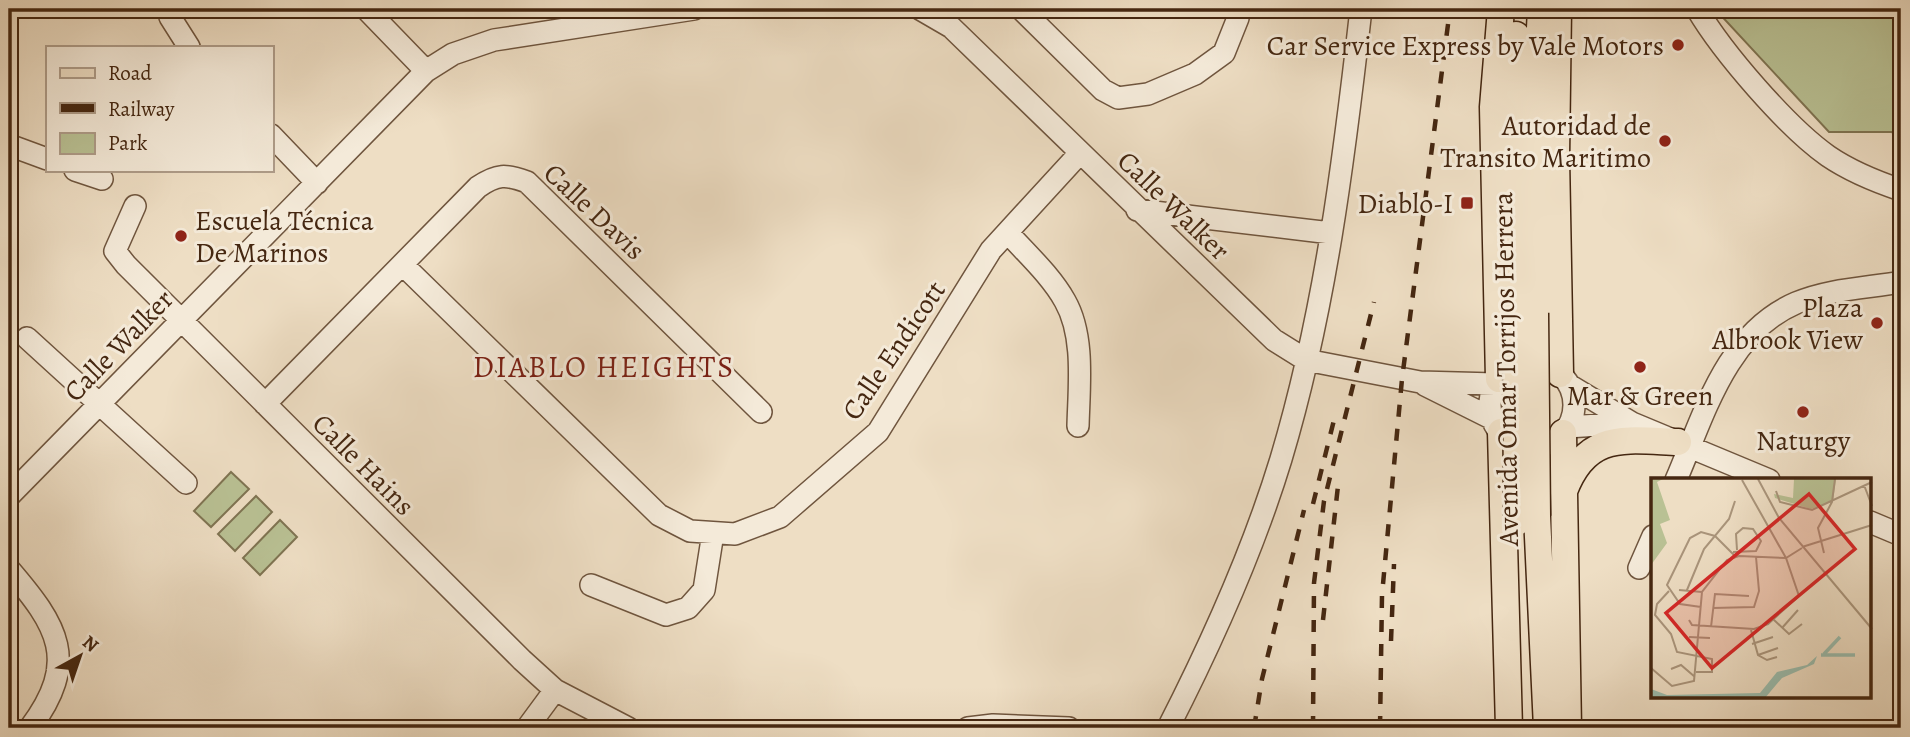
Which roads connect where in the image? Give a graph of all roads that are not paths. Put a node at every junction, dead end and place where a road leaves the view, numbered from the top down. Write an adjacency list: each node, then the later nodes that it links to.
1 (170, 9): 13 (street)
2 (366, 9): 14 (street)
3 (694, 9): 14 (street, Calle Walker)
4 (920, 9): 17 (street, Calle Walker)
5 (1021, 9): 6 (street)
6 (1235, 9)
7 (1361, 9): 26 (street)
8 (1501, 9): 30 (main road)
9 (1518, 9): 30 (main road, Avenida Omar Torrijos Herrera)
10 (1541, 9): 30 (main road, Avenida Omar Torrijos Herrera)
11 (1558, 9): 29 (main road)
12 (1697, 9): 22 (street)
13 (188, 46)
14 (426, 71): 21 (street, Calle Walker)
15 (273, 137): 21 (street)
16 (9, 145): 18 (street)
17 (1080, 153): 24 (street, Calle Walker); 25 (street, Calle Endicott)
18 (46, 159)
19 (81, 172): 20 (street)
20 (102, 179)
21 (317, 183): 31 (street, Calle Walker)
22 (1901, 190)
23 (135, 206): 31 (street, Calle Hains)
24 (1137, 210): 26 (street); 33 (street, Calle Walker)
25 (1009, 233): 41 (street); 51 (street, Calle Endicott)
26 (1331, 233): 33 (street)
27 (404, 266): 38 (street, Calle Davis); 39 (street, Calle Davis); 51 (street, Calle Endicott)
28 (1901, 282): 44 (street)
29 (1559, 301): 30 (main road); 34 (main road)
30 (1516, 308): 36 (main road); 49 (main road, Avenida Omar Torrijos Herrera, bridge)
31 (183, 319): 37 (street, Calle Walker); 38 (street, Calle Hains)
32 (27, 338): 37 (street)
33 (1306, 360): 35 (street, Calle Walker); 63 (street)
34 (1564, 379): 36 (street); 40 (street); 43 (street)
35 (1420, 382): 36 (street, Calle Walker); 42 (street, Calle Walker)
36 (1497, 382): 42 (street)
37 (100, 403): 47 (street); 48 (street, Calle Walker)
38 (265, 404): 57 (street, Calle Hains)
39 (761, 412)
40 (1632, 423): 43 (street); 44 (street)
41 (1078, 426)
42 (1497, 426): 43 (street); 49 (main road)
43 (1565, 430): 49 (main road)
44 (1684, 444): 45 (street); 46 (street); 49 (main road)
45 (1676, 478)
46 (1764, 478)
47 (186, 484)
48 (9, 496)
49 (1537, 514): 64 (main road); 65 (main road, Avenida Omar Torrijos Herrera); 66 (main road, Avenida Omar Torrijos Herrera); 67 (main road)
50 (1871, 522): 52 (street)
51 (713, 533): 56 (street)
52 (1901, 535)
53 (1651, 541): 54 (street)
54 (1639, 568)
55 (9, 569): 58 (street)
56 (591, 584)
57 (555, 690): 59 (street); 60 (street, Calle Hains)
58 (30, 728)
59 (527, 728)
60 (628, 728)
61 (968, 728): 62 (street)
62 (1069, 728)
63 (1168, 728)
64 (1509, 728)
65 (1521, 728)
66 (1547, 728)
67 (1568, 728)

